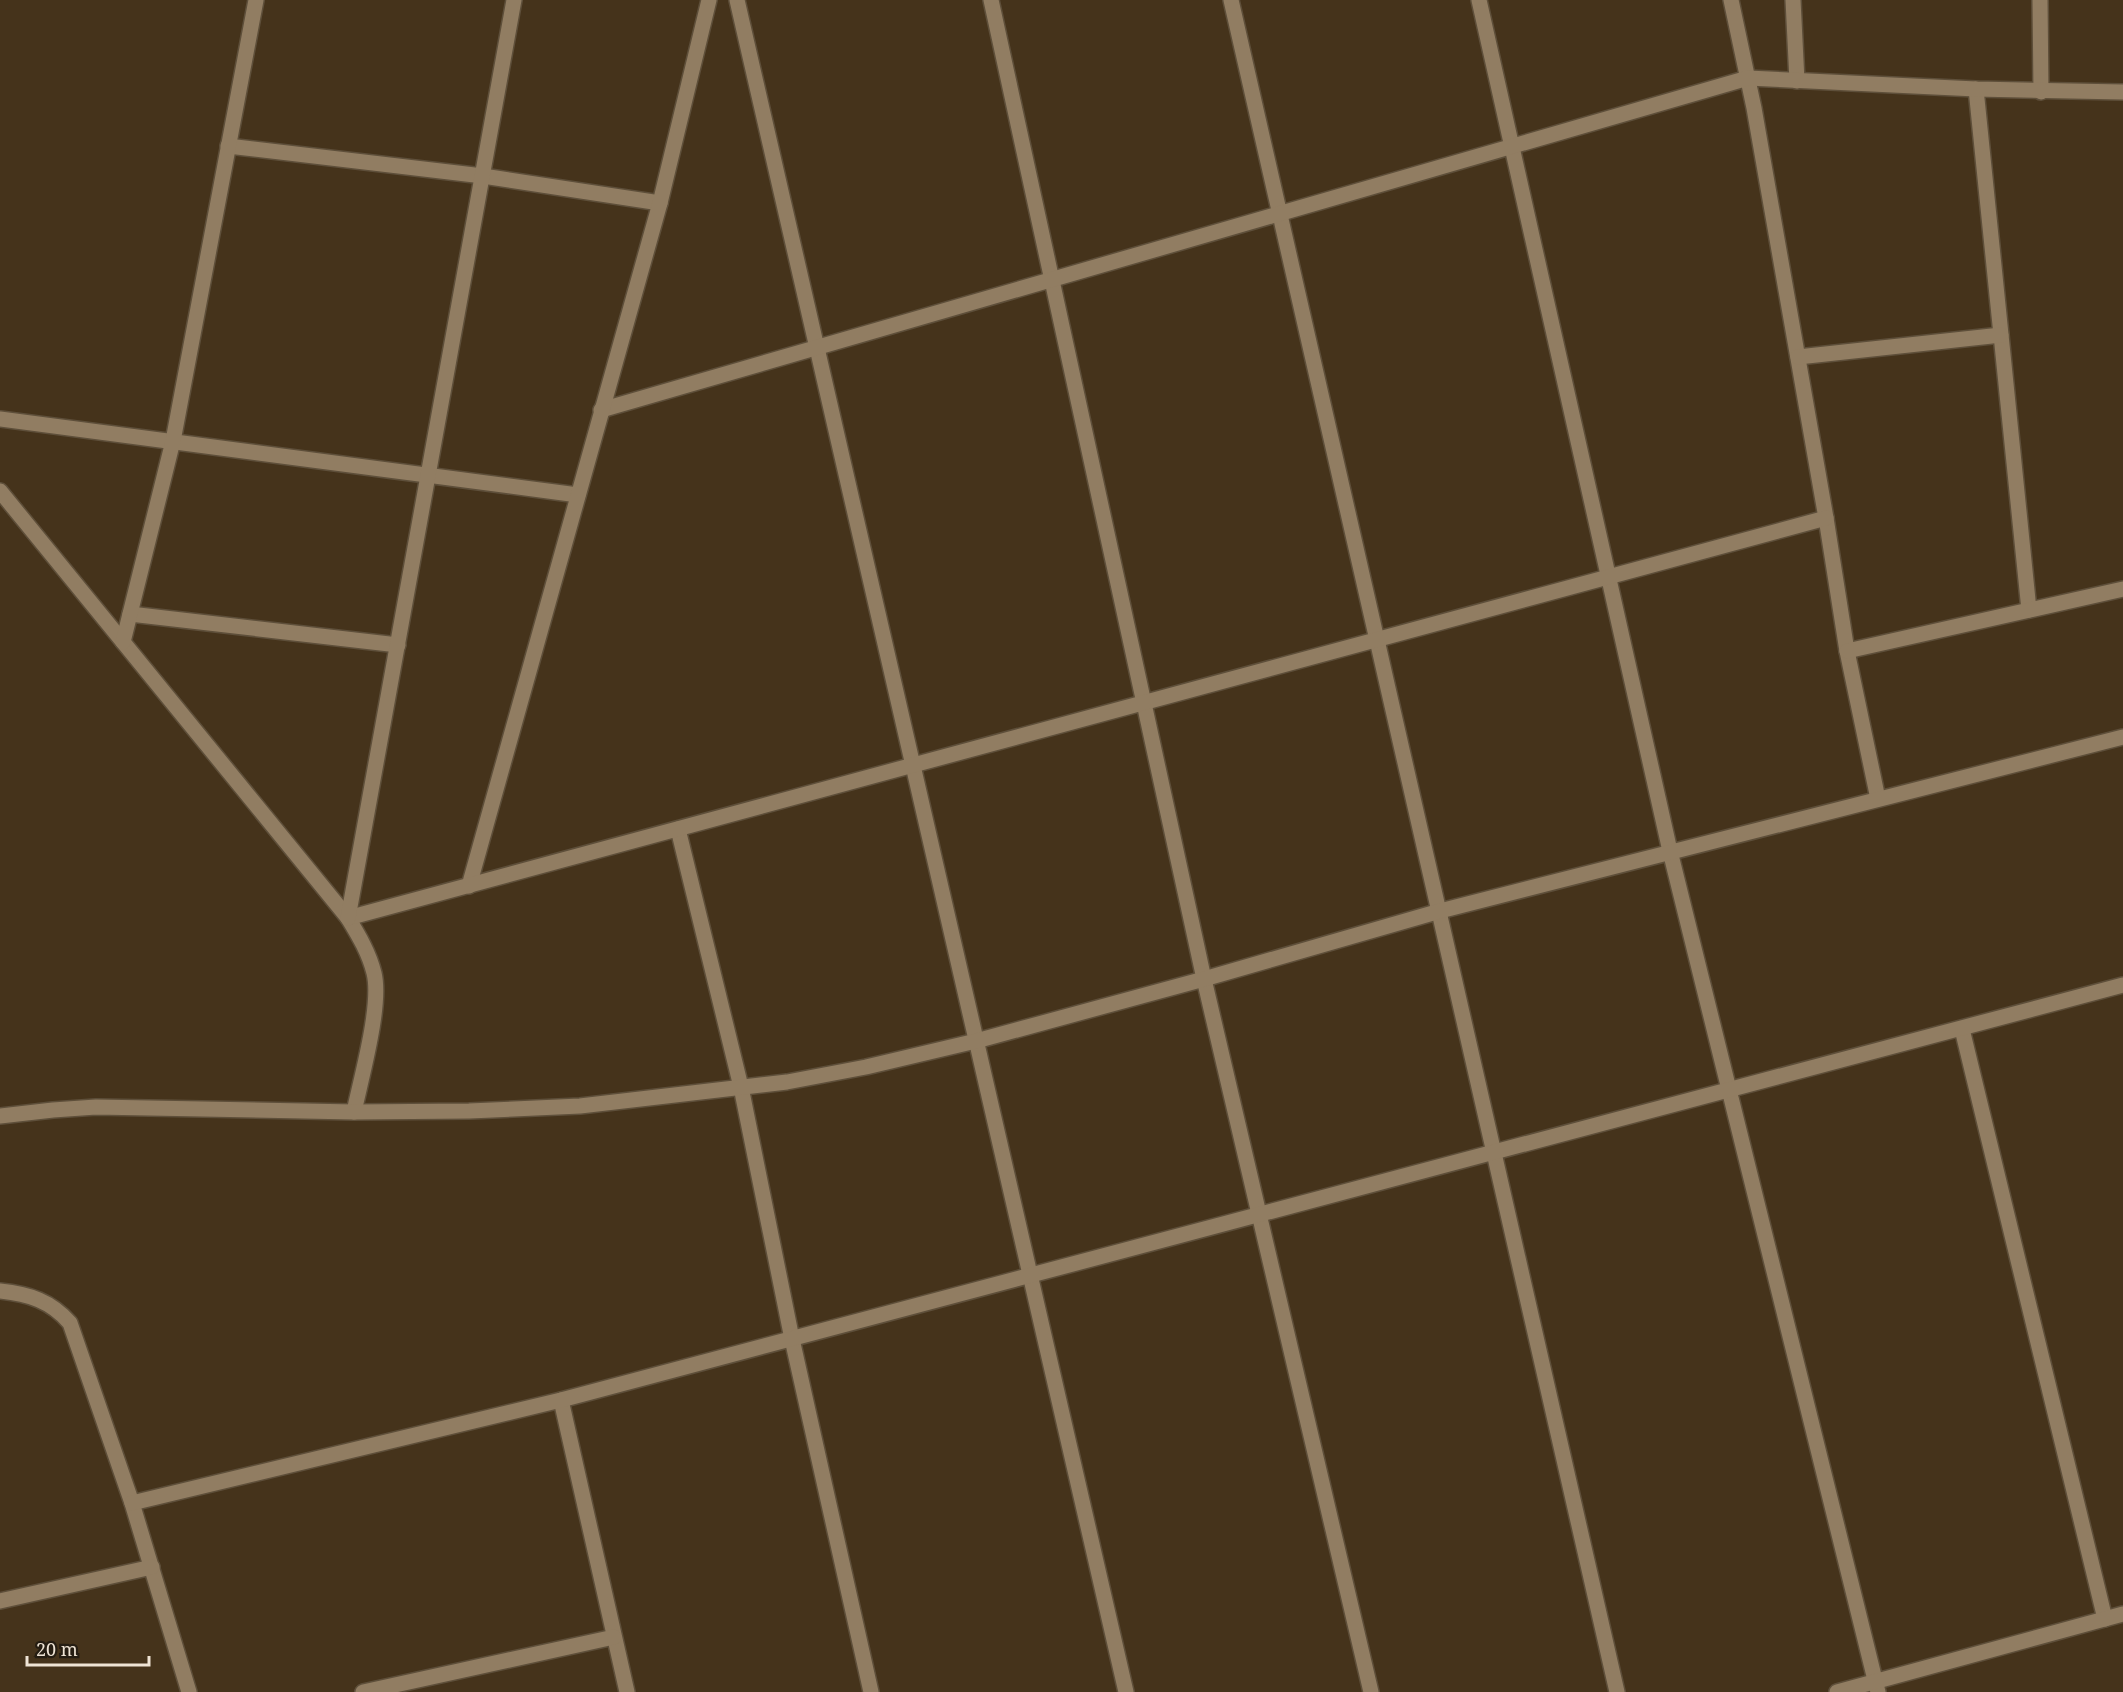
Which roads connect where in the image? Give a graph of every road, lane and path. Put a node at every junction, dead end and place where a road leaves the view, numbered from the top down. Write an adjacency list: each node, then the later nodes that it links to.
1 (256, 0): 16 (street)
2 (514, 0): 18 (street)
3 (709, 0): 19 (street)
4 (736, 0): 23 (street)
5 (991, 0): 21 (street)
6 (1231, 0): 20 (street)
7 (1479, 0): 17 (street)
8 (1731, 0): 11 (street)
9 (1793, 0): 12 (street)
10 (2040, 0): 14 (street)
11 (1748, 78): 12 (street); 17 (street); 24 (street)
12 (1797, 81): 13 (street)
13 (1976, 89): 14 (street); 22 (street)
14 (2041, 92): 15 (street)
15 (2123, 92)
16 (228, 146): 18 (street); 27 (street)
17 (1512, 147): 20 (street); 32 (street)
18 (483, 176): 19 (street); 28 (street)
19 (660, 203): 25 (street)
20 (1280, 214): 21 (street); 36 (street)
21 (1052, 280): 23 (street); 40 (street)
22 (2001, 335): 24 (street); 34 (street)
23 (817, 348): 25 (street); 42 (street)
24 (1798, 357): 31 (street)
25 (601, 410): 30 (street)
26 (0, 418): 27 (street)
27 (173, 441): 28 (street); 35 (street)
28 (429, 474): 30 (street); 38 (street)
29 (0, 491): 37 (street)
30 (578, 495): 46 (street)
31 (1826, 518): 32 (street); 39 (street)
32 (1607, 577): 36 (street); 45 (street)
33 (2123, 589): 34 (street)
34 (2029, 610): 39 (street)
35 (130, 614): 37 (street); 38 (street)
36 (1377, 639): 40 (street); 47 (street)
37 (123, 642): 48 (street)
38 (398, 645): 48 (street)
39 (1847, 651): 43 (street)
40 (1143, 702): 42 (street); 49 (street)
41 (2123, 737): 43 (street)
42 (913, 765): 44 (street); 52 (street)
43 (1878, 799): 45 (street)
44 (678, 829): 46 (street); 53 (street)
45 (1670, 851): 47 (street); 54 (street)
46 (468, 886): 48 (street)
47 (1440, 911): 49 (street); 57 (street)
48 (348, 918): 55 (street)
49 (1204, 979): 52 (street); 58 (street)
50 (2123, 985): 51 (street)
51 (1962, 1029): 54 (street); 67 (street)
52 (976, 1041): 53 (street); 59 (street)
53 (741, 1087): 55 (street); 61 (street)
54 (1728, 1091): 57 (street); 69 (street)
55 (354, 1112): 56 (street)
56 (0, 1116)
57 (1494, 1152): 58 (street); 76 (street)
58 (1259, 1215): 59 (street); 75 (street)
59 (1031, 1275): 61 (street); 74 (street)
60 (0, 1291): 63 (street)
61 (792, 1339): 62 (street); 73 (street)
62 (561, 1400): 63 (street); 68 (street)
63 (132, 1503): 64 (street)
64 (152, 1568): 65 (street); 70 (street)
65 (0, 1601)
66 (2123, 1614): 67 (street)
67 (2104, 1619): 69 (street)
68 (614, 1636): 71 (street); 72 (street)
69 (1877, 1687): 77 (street)
70 (189, 1692)
71 (363, 1692)
72 (627, 1692)
73 (870, 1692)
74 (1126, 1692)
75 (1371, 1692)
76 (1617, 1692)
77 (1837, 1692)

